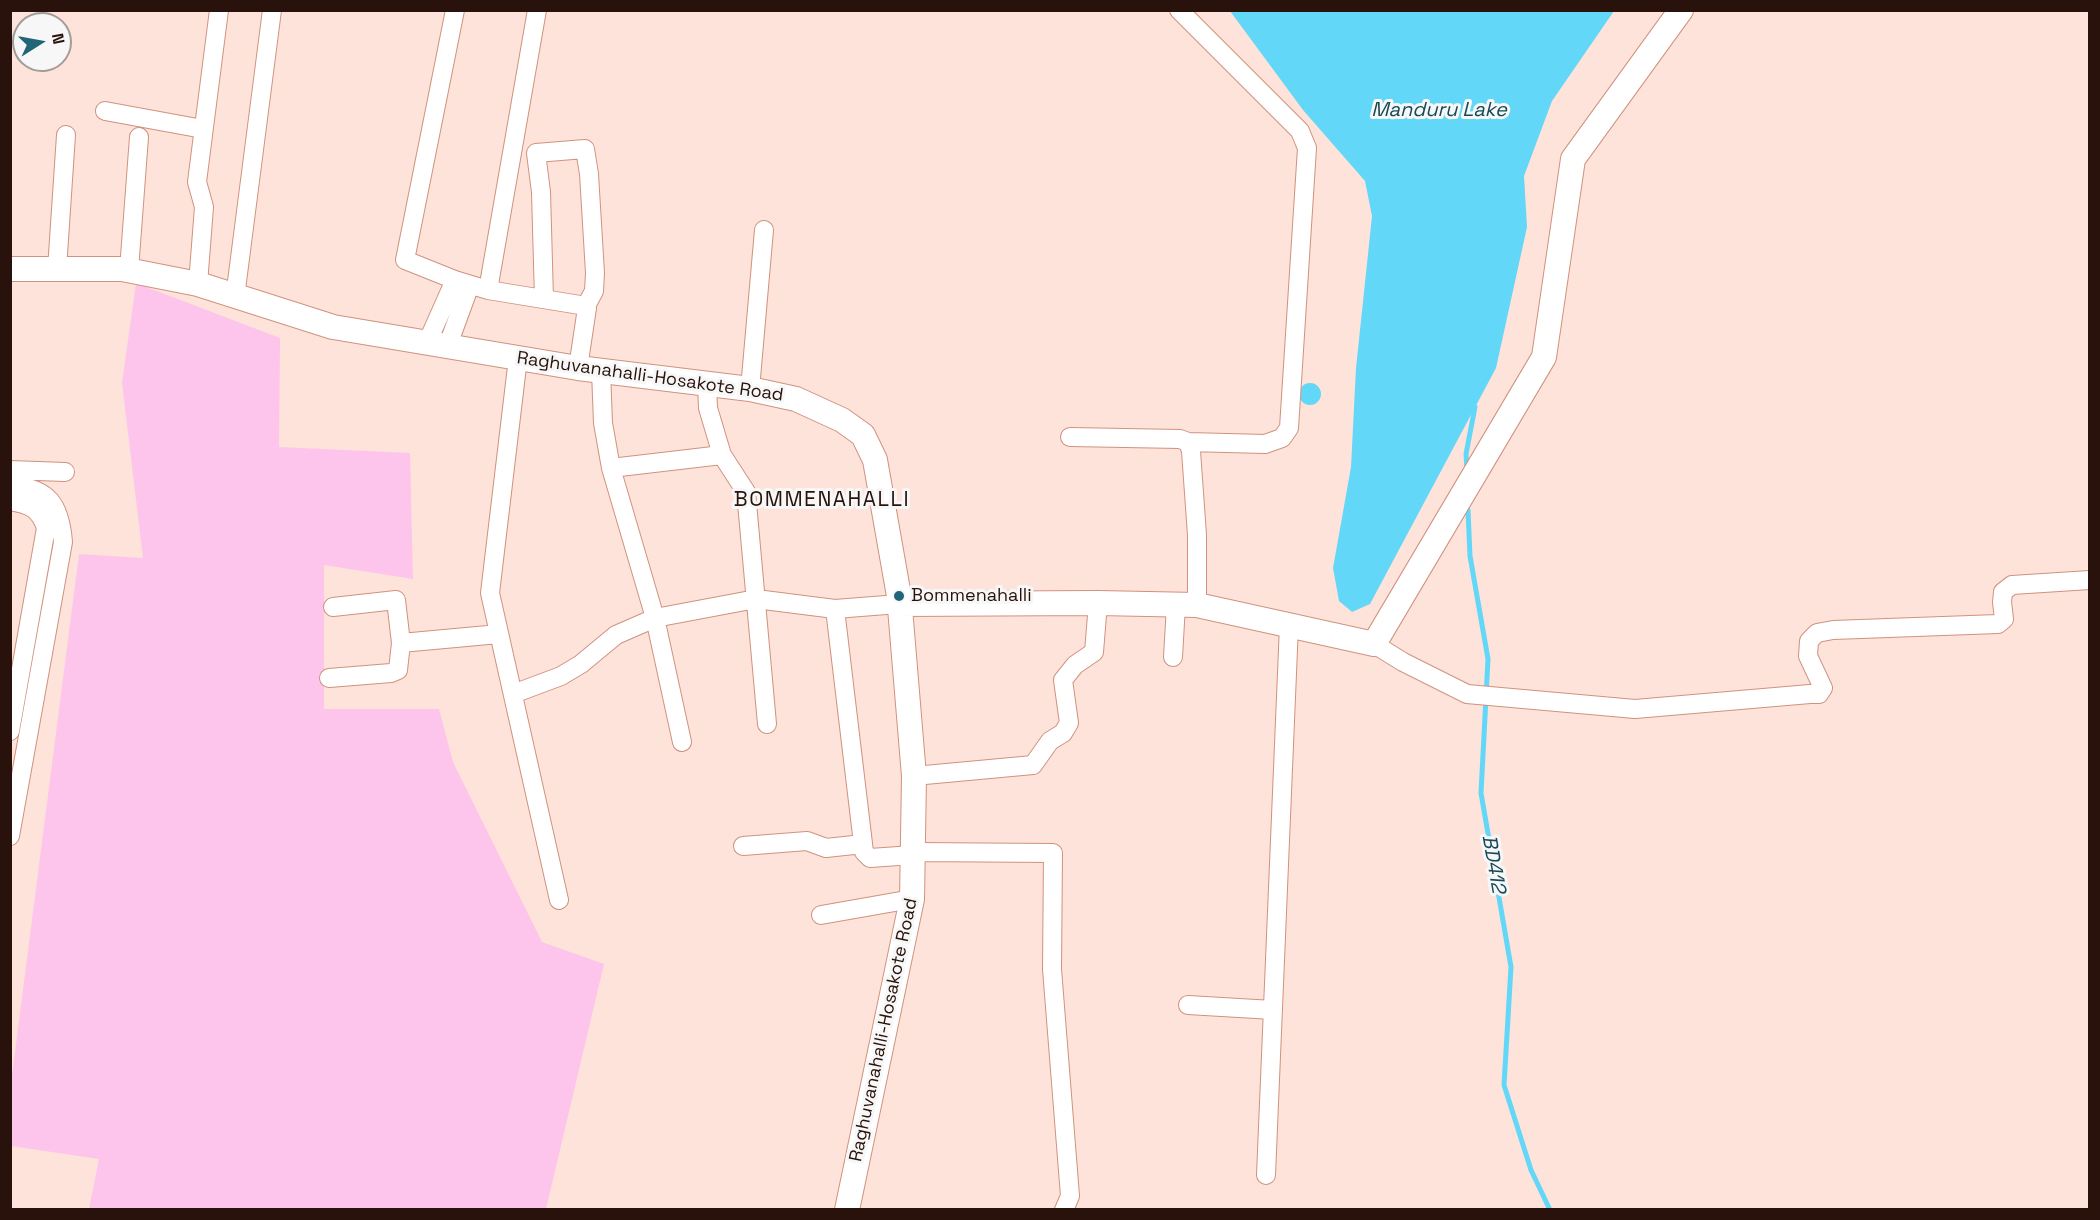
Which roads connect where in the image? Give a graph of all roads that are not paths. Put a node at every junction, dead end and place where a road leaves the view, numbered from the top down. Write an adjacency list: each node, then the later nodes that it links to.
1 (219, 10): 8 (street)
2 (272, 10): 18 (street)
3 (455, 10): 15 (street)
4 (537, 10): 17 (street)
5 (1179, 10): 27 (street)
6 (1681, 10): 46 (main road)
7 (105, 111): 8 (street)
8 (203, 129): 16 (street)
9 (66, 135): 13 (street)
10 (140, 137): 14 (street)
11 (764, 230): 25 (street)
12 (10, 269): 13 (main road, Raghuvanahalli-Hosakote Road)
13 (57, 269): 14 (main road, Raghuvanahalli-Hosakote Road)
14 (129, 270): 16 (main road, Raghuvanahalli-Hosakote Road)
15 (462, 283): 17 (street); 21 (street)
16 (198, 284): 18 (main road, Raghuvanahalli-Hosakote Road)
17 (488, 290): 19 (street)
18 (235, 297): 21 (main road, Raghuvanahalli-Hosakote Road)
19 (544, 299): 20 (street); 20 (street)
20 (586, 306): 23 (street)
21 (437, 344): 22 (main road, Raghuvanahalli-Hosakote Road)
22 (518, 358): 23 (main road, Raghuvanahalli-Hosakote Road); 44 (street)
23 (590, 369): 24 (main road, Raghuvanahalli-Hosakote Road); 29 (street)
24 (707, 383): 25 (main road, Raghuvanahalli-Hosakote Road); 28 (street)
25 (750, 389): 37 (main road, Raghuvanahalli-Hosakote Road)
26 (1070, 437): 27 (street)
27 (1188, 442): 38 (street)
28 (722, 455): 29 (street); 36 (street)
29 (611, 468): 42 (street)
30 (10, 470): 31 (street)
31 (65, 472)
32 (10, 485): 34 (street)
33 (10, 501): 34 (street)
34 (44, 506): 51 (street); 54 (street)
35 (2090, 580): 46 (street)
36 (756, 599): 41 (street); 42 (street); 50 (street)
37 (899, 604): 40 (main road); 41 (street); 53 (main road, Raghuvanahalli-Hosakote Road)
38 (1187, 605): 40 (main road); 43 (main road); 47 (street)
39 (333, 607): 45 (street)
40 (1097, 607): 53 (street)
41 (835, 609): 55 (street)
42 (655, 618): 49 (street); 52 (street)
43 (1289, 625): 46 (main road); 62 (street)
44 (499, 634): 45 (street); 49 (street)
45 (401, 643): 48 (street)
46 (1374, 644)
47 (1173, 657)
48 (329, 678)
49 (513, 694): 59 (street)
50 (767, 724)
51 (10, 731)
52 (682, 742)
53 (914, 776): 57 (main road, Raghuvanahalli-Hosakote Road)
54 (11, 833)
55 (863, 844): 56 (street); 57 (street)
56 (743, 846)
57 (913, 853): 58 (main road, Raghuvanahalli-Hosakote Road); 65 (street)
58 (912, 899): 60 (street); 64 (main road, Raghuvanahalli-Hosakote Road)
59 (559, 900)
60 (821, 915)
61 (1188, 1005): 62 (street)
62 (1273, 1010): 63 (street)
63 (1266, 1175)
64 (847, 1209)
65 (1065, 1209)

